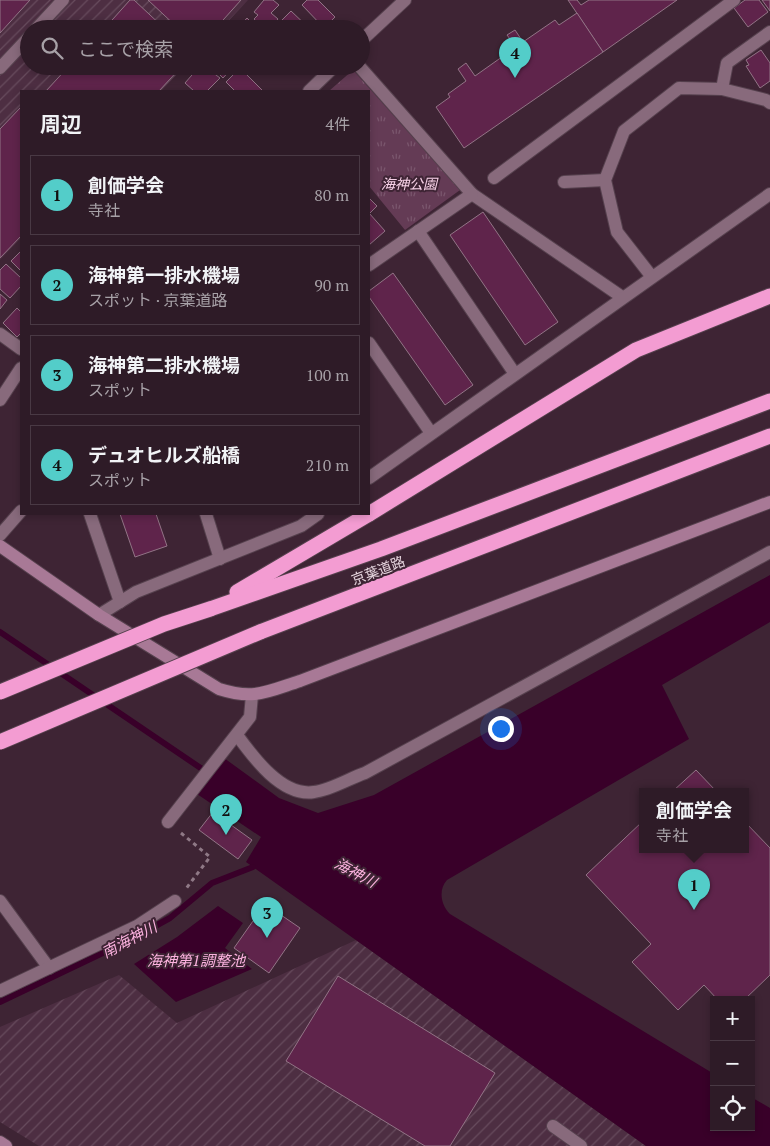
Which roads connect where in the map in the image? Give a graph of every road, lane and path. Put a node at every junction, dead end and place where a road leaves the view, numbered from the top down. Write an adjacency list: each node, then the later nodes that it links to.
1 (63, 0): 4 (street)
2 (405, 0): 6 (street)
3 (734, 0): 14 (street)
4 (44, 20)
5 (770, 32): 11 (street)
6 (370, 33)
7 (20, 47): 8 (street)
8 (0, 68)
9 (326, 75): 12 (street)
10 (367, 75): 17 (street)
11 (722, 89): 13 (street); 15 (street)
12 (310, 90)
13 (770, 103)
14 (494, 178)
15 (605, 180): 16 (street); 21 (street)
16 (564, 182)
17 (472, 194): 19 (street); 23 (street)
18 (770, 194): 21 (street)
19 (418, 231): 20 (street); 28 (street)
20 (370, 264)
21 (652, 277): 23 (street)
22 (770, 296): 36 (highway)
23 (622, 297): 28 (street)
24 (0, 334): 26 (street)
25 (370, 344): 31 (street)
26 (20, 348)
27 (20, 370): 29 (street)
28 (515, 374): 31 (street)
29 (0, 400)
30 (770, 401): 46 (highway, 京葉道路)
31 (431, 433): 33 (street)
32 (770, 436): 51 (highway, 京葉道路, bridge)
33 (370, 477)
34 (770, 502): 49 (street)
35 (20, 512): 41 (street)
36 (370, 513)
37 (90, 515): 45 (street)
38 (206, 515): 44 (street)
39 (367, 515): 46 (highway)
40 (312, 516): 44 (street)
41 (0, 535)
42 (0, 546): 47 (street)
43 (770, 552): 50 (street)
44 (220, 558): 45 (street)
45 (120, 602): 47 (street)
46 (210, 609): 48 (highway, 京葉道路, bridge)
47 (100, 615): 49 (street)
48 (0, 692)
49 (252, 695): 50 (street)
50 (237, 735): 52 (street)
51 (0, 742)
52 (168, 822): 54 (path)
53 (0, 901): 55 (street)
54 (175, 902): 55 (street)
55 (49, 968): 56 (street)
56 (0, 991)
57 (553, 1126): 60 (street)
58 (0, 1142): 59 (street)
59 (6, 1146)
60 (581, 1146)

